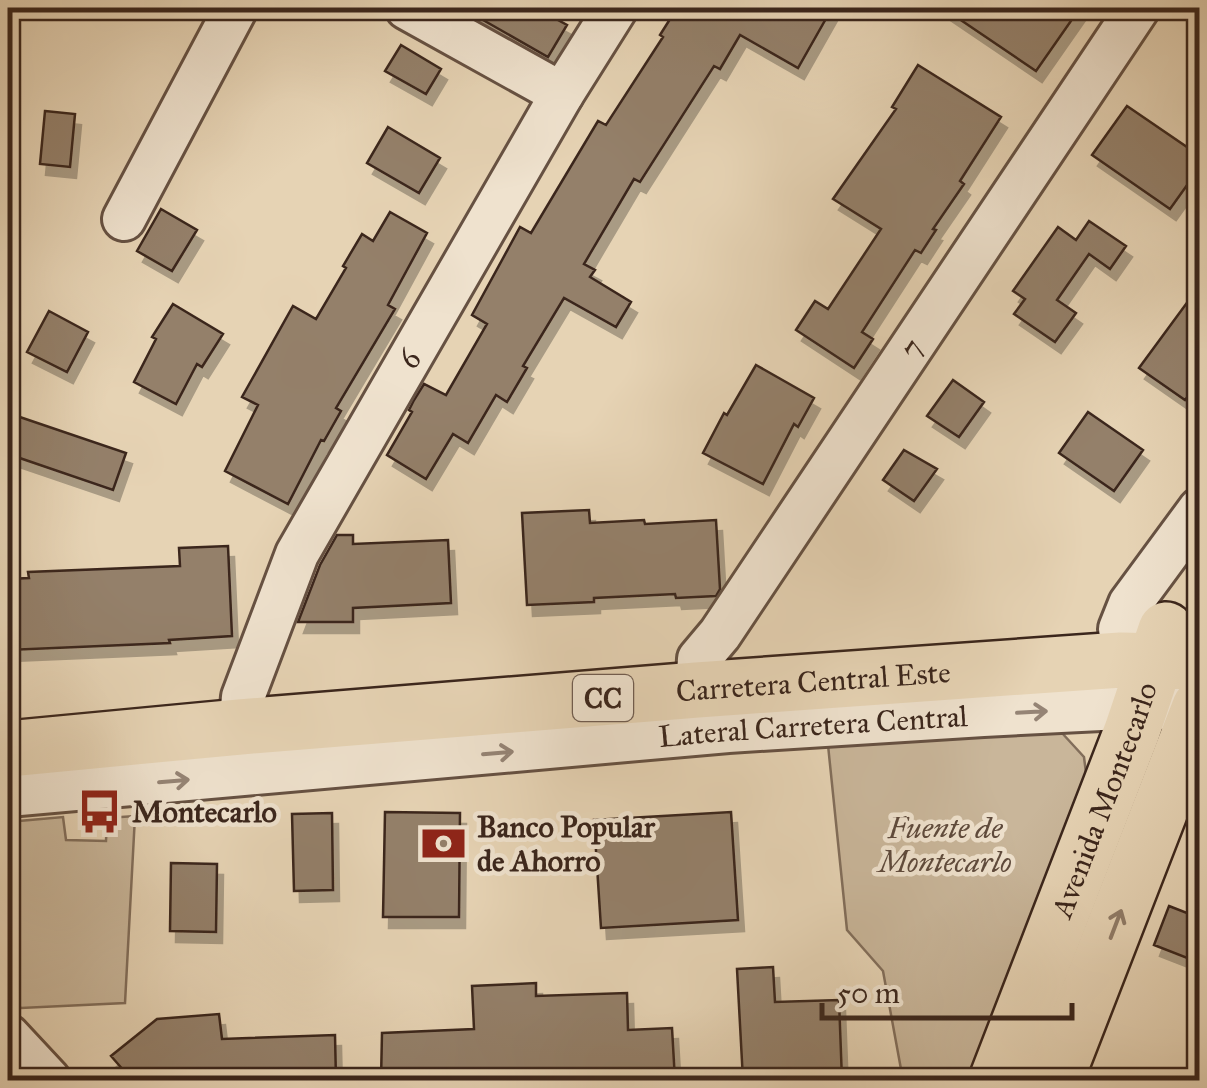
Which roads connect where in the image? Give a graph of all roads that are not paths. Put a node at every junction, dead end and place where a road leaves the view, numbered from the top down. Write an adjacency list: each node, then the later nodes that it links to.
1 (236, 8): 6 (street)
2 (407, 8): 5 (street)
3 (616, 8): 5 (street, 6)
4 (1138, 8): 9 (street, 7)
5 (562, 94): 11 (street, 6)
6 (124, 219)
7 (1200, 509): 8 (street)
8 (1164, 653): 9 (main road, Carretera Central Este / CC); 10 (street, Lateral Carretera Central); 14 (street, Lateral Carretera Central, one-way to 8); 17 (main road, Avenida Montecarlo)
9 (698, 675): 11 (main road, Carretera Central Este / CC)
10 (1199, 708): 18 (main road, Avenida Montecarlo, one-way to 10)
11 (242, 712): 12 (main road, Carretera Central Este / CC); 13 (main road, Carretera Central Este / CC)
12 (8, 716)
13 (8, 749)
14 (8, 795)
15 (8, 1036): 16 (street)
16 (49, 1080)
17 (997, 1080)
18 (1055, 1080)

